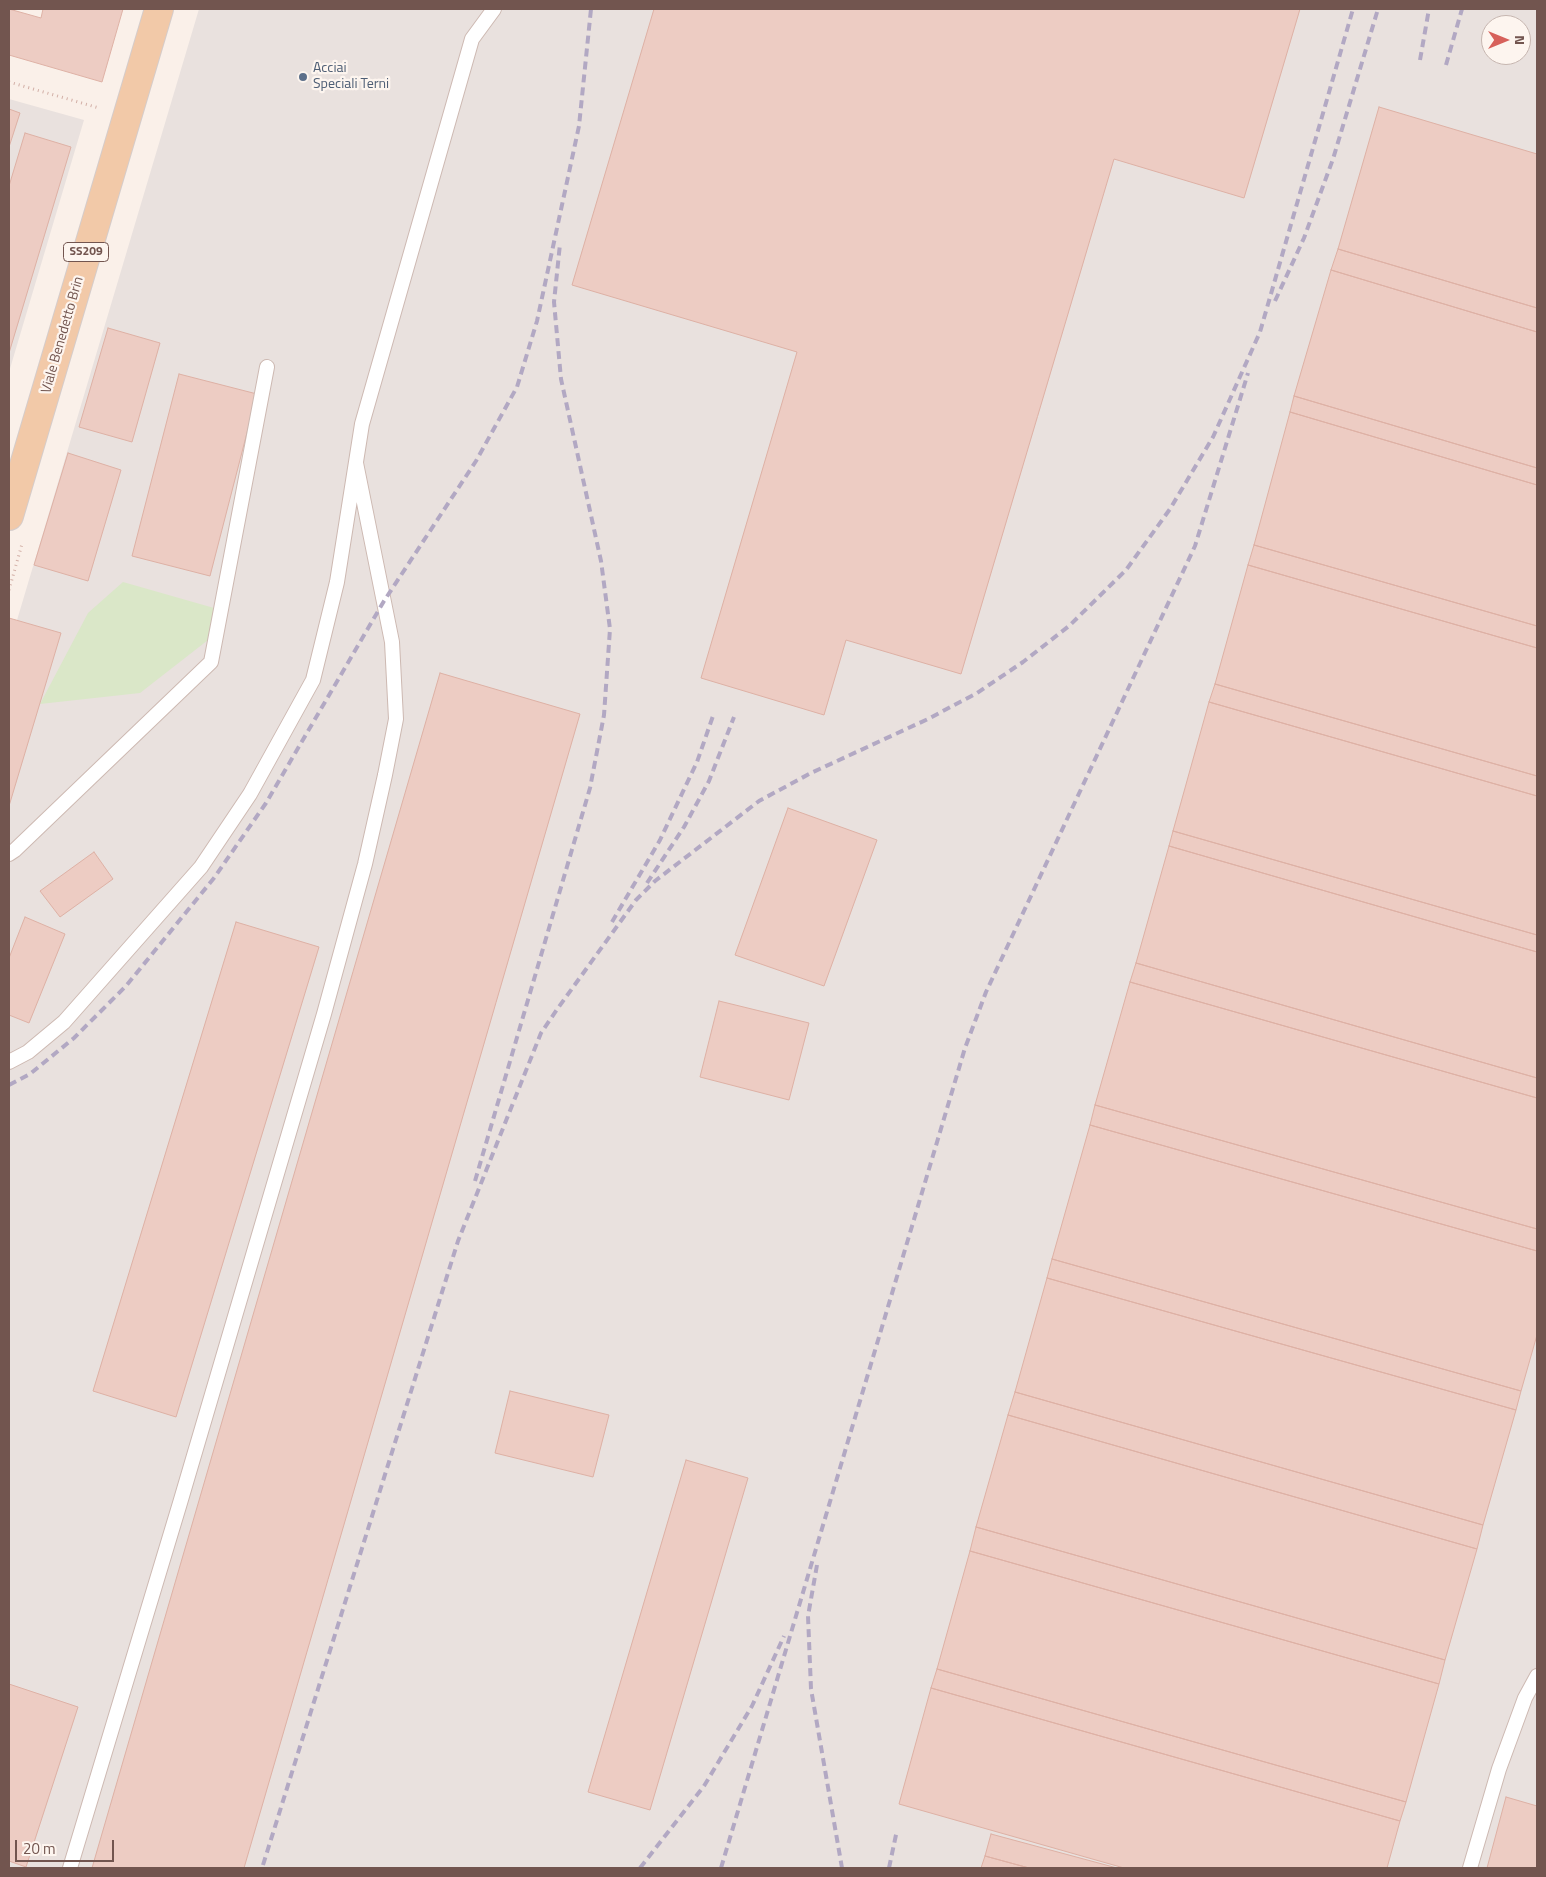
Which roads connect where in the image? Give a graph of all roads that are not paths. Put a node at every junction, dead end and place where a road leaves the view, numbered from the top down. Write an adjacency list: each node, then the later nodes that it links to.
1 (159, 9): 5 (main road, Viale Benedetto Brin / SS209)
2 (494, 9): 4 (lane)
3 (267, 367): 6 (lane)
4 (356, 464): 7 (lane); 9 (lane)
5 (9, 516)
6 (9, 854)
7 (9, 1062)
8 (1537, 1676): 10 (lane)
9 (70, 1868)
10 (1470, 1868)

